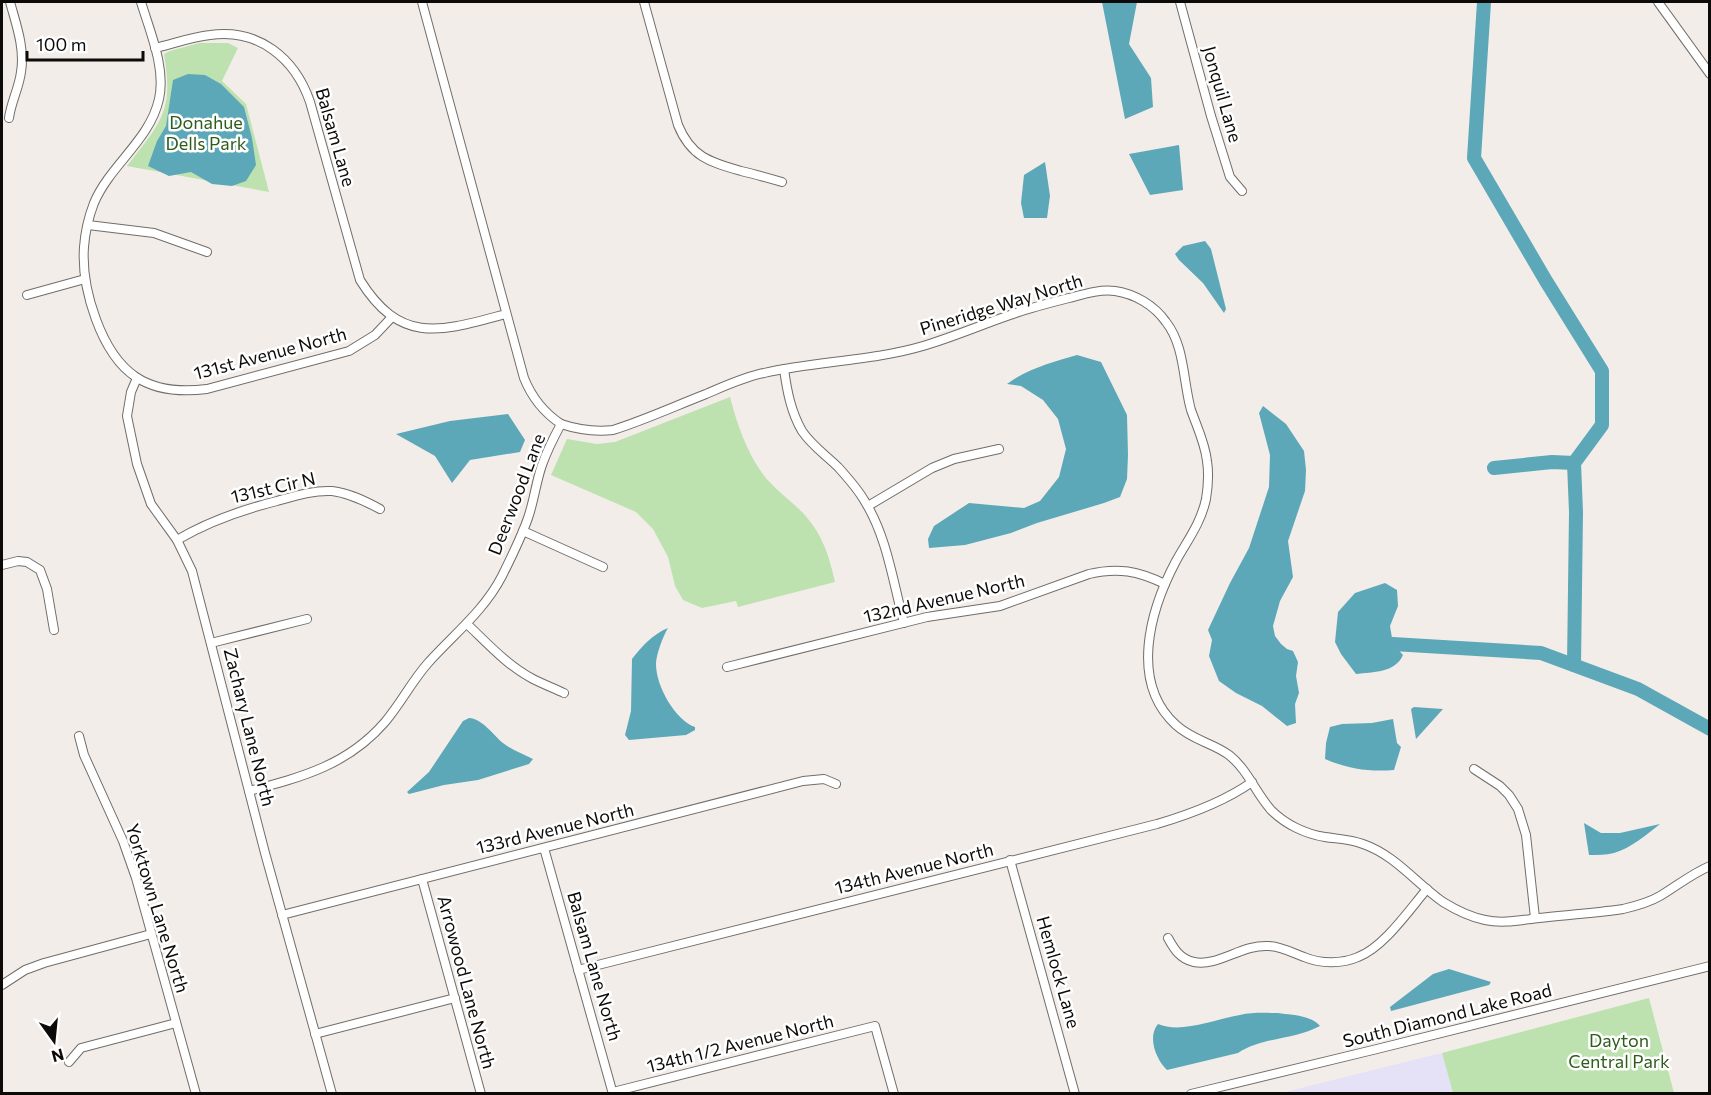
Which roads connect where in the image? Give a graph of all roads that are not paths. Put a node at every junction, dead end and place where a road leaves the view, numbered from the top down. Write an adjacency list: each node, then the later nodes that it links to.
1 (10, 2): 9 (street)
2 (141, 2): 7 (street)
3 (422, 2): 16 (street, Deerwood Lane)
4 (644, 2): 10 (street)
5 (1180, 2): 11 (street, Jonquil Lane)
6 (1658, 2): 8 (street)
7 (155, 48): 12 (street); 17 (street, Balsam Lane)
8 (1710, 74)
9 (9, 118)
10 (782, 182)
11 (1242, 190)
12 (88, 225): 13 (street); 14 (street)
13 (207, 252)
14 (85, 279): 15 (street); 19 (street)
15 (27, 295)
16 (506, 314): 17 (street); 20 (street, Deerwood Lane)
17 (392, 317): 19 (street, 131st Avenue North)
18 (784, 369): 20 (street, Pineridge Way North); 22 (street); 28 (street, Pineridge Way North)
19 (137, 378): 25 (street, Zachary Lane North)
20 (561, 424): 24 (street, Deerwood Lane)
21 (999, 449): 22 (street)
22 (868, 506): 30 (street)
23 (380, 508): 25 (street, 131st Cir N)
24 (523, 531): 27 (street); 31 (street, Deerwood Lane)
25 (177, 540): 33 (street, Zachary Lane North)
26 (2, 565): 32 (street)
27 (603, 567)
28 (1165, 584): 30 (street, 132nd Avenue North); 38 (street, Pineridge Way North)
29 (307, 619): 33 (street)
30 (904, 623): 34 (street, 132nd Avenue North)
31 (467, 624): 35 (street); 40 (street, Deerwood Lane)
32 (54, 630)
33 (211, 643): 40 (street, Zachary Lane North)
34 (727, 667)
35 (564, 693)
36 (79, 736): 48 (street, Yorktown Lane North)
37 (1474, 769): 47 (street)
38 (1252, 782): 42 (street, 134th Avenue North); 45 (street, Pineridge Way North)
39 (836, 784): 41 (street, 133rd Avenue North)
40 (249, 791): 46 (street, Zachary Lane North)
41 (544, 848): 44 (street, 133rd Avenue North); 51 (street, Balsam Lane North)
42 (1010, 860): 51 (street, 134th Avenue North); 62 (street, Hemlock Lane)
43 (1710, 866): 47 (street, Pineridge Way North)
44 (422, 879): 46 (street, 133rd Avenue North); 53 (street, Arrowood Lane North)
45 (1427, 889): 47 (street, Pineridge Way North); 49 (street)
46 (282, 915): 55 (street, Zachary Lane North)
47 (1535, 918)
48 (151, 934): 52 (street); 54 (street, Yorktown Lane North)
49 (1168, 938)
50 (1710, 966): 63 (street, South Diamond Lake Road)
51 (578, 970): 57 (street, Balsam Lane North)
52 (2, 985)
53 (454, 998): 55 (street); 60 (street, Arrowood Lane North)
54 (176, 1023): 56 (street); 58 (street, Yorktown Lane North)
55 (315, 1034): 59 (street, Zachary Lane North)
56 (69, 1062)
57 (613, 1093): 61 (street, 134th 1/2 Avenue North)
58 (196, 1094)
59 (332, 1094)
60 (481, 1094)
61 (894, 1094)
62 (1076, 1094)
63 (1191, 1094)

